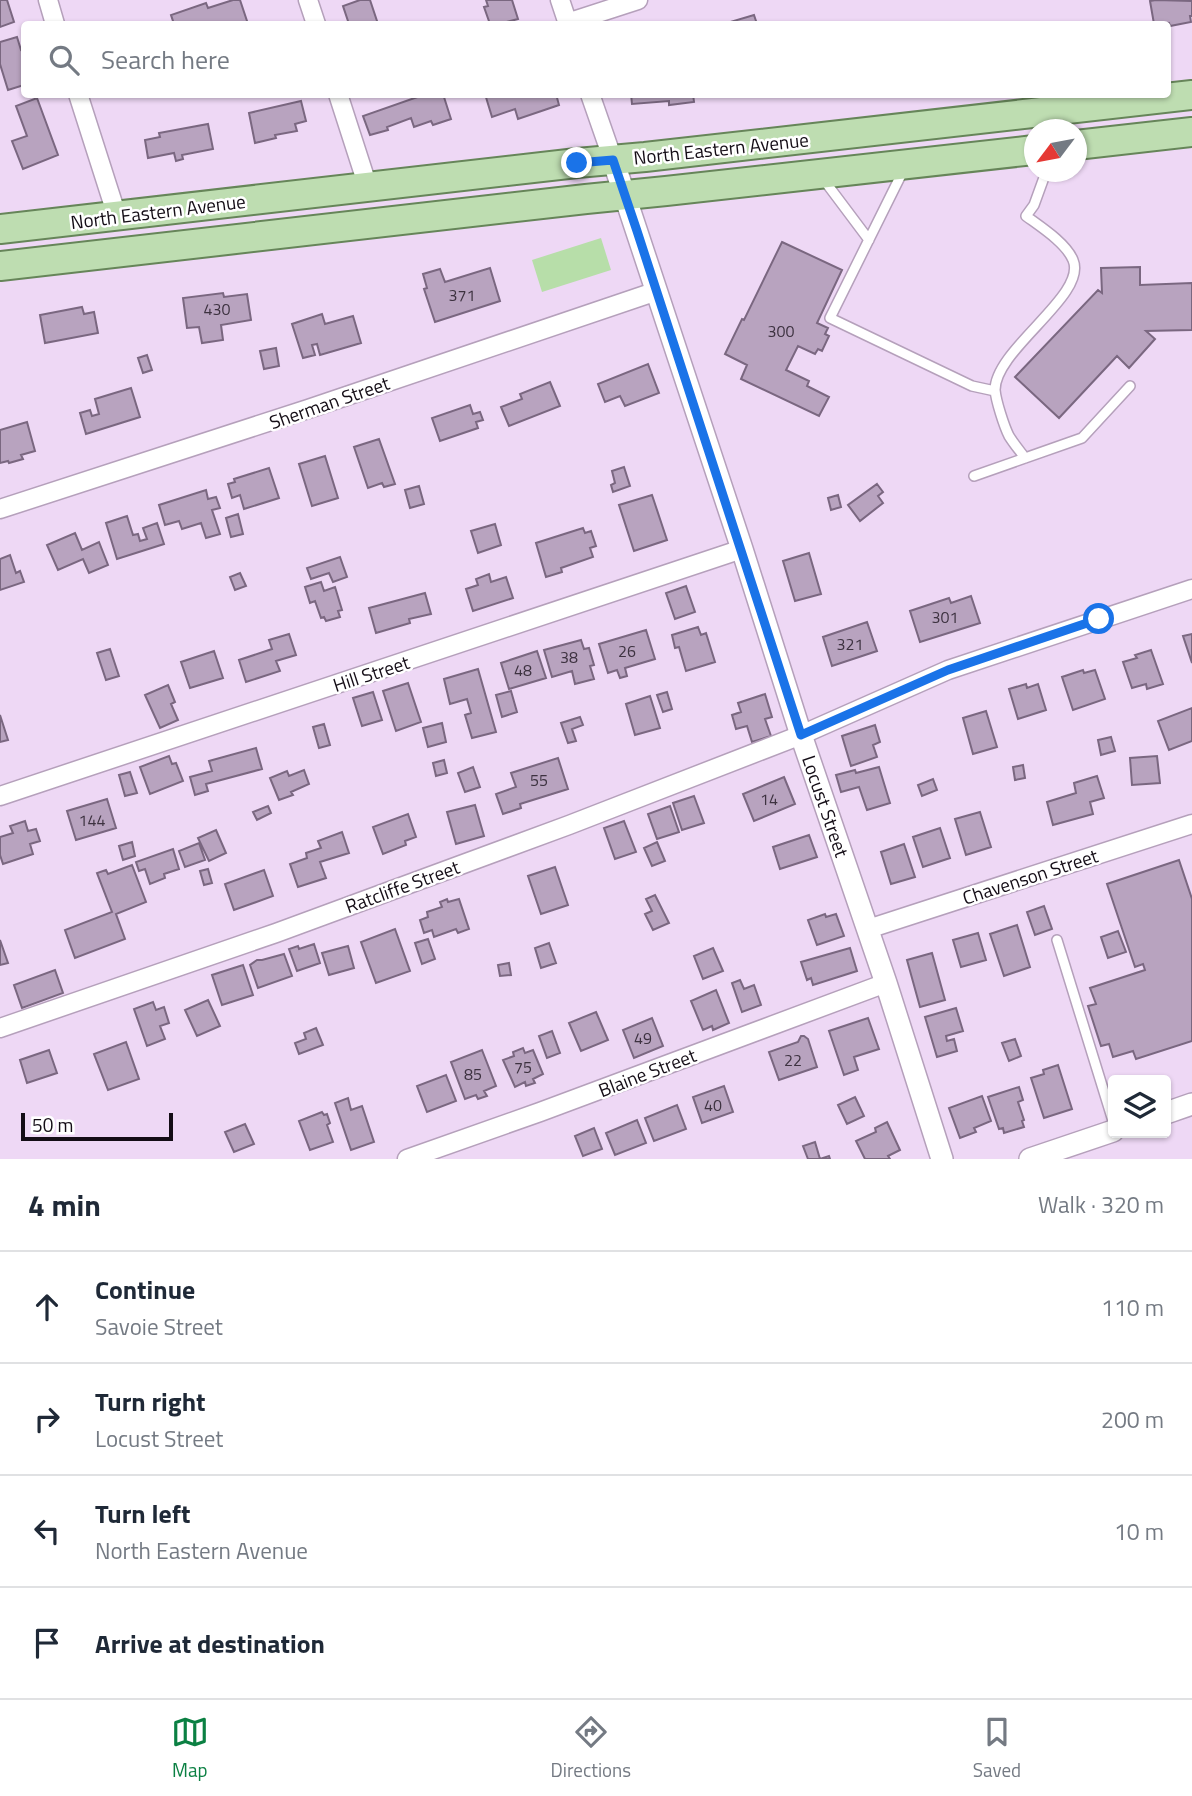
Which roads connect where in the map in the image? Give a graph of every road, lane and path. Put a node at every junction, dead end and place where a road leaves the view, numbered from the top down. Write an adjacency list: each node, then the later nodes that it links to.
1 (48, 0): 5 (street)
2 (308, 0): 6 (street)
3 (560, 0): 7 (street)
4 (638, 0): 8 (street)
5 (54, 21)
6 (315, 21)
7 (567, 21)
8 (577, 21)
9 (1192, 95): 14 (main road, North Eastern Avenue)
10 (79, 98): 24 (street)
11 (339, 98): 22 (street)
12 (591, 98): 18 (street, Locust Street)
13 (1168, 98): 18 (main road, North Eastern Avenue)
14 (1171, 98)
15 (1192, 132): 16 (main road)
16 (1087, 144)
17 (1024, 151): 19 (main road, North Eastern Avenue)
18 (613, 160): 22 (main road, North Eastern Avenue); 23 (street, Locust Street)
19 (906, 164): 20 (main road, North Eastern Avenue); 26 (lane)
20 (819, 174): 23 (main road, North Eastern Avenue); 26 (lane)
21 (1042, 182): 30 (lane)
22 (368, 187): 24 (main road, North Eastern Avenue)
23 (625, 195): 27 (main road, North Eastern Avenue); 28 (street, Locust Street)
24 (117, 216): 25 (main road, North Eastern Avenue)
25 (0, 229)
26 (869, 240): 30 (lane)
27 (0, 266)
28 (657, 291): 33 (street, Sherman Street); 34 (street, Locust Street)
29 (1130, 386): 31 (lane)
30 (995, 391): 31 (lane)
31 (1025, 458): 32 (lane)
32 (974, 476)
33 (0, 509)
34 (742, 549): 36 (street, Locust Street); 37 (street, Hill Street)
35 (1192, 589): 36 (street, Ratcliffe Street)
36 (801, 735): 39 (street, Locust Street); 42 (street, Ratcliffe Street)
37 (0, 796)
38 (1192, 824): 39 (street, Chavenson Street)
39 (868, 929): 41 (street, Locust Street)
40 (1057, 940): 44 (lane)
41 (886, 983): 47 (street, Blaine Street); 48 (street, Locust Street)
42 (0, 1028)
43 (1192, 1104): 45 (street)
44 (1108, 1105)
45 (1171, 1111)
46 (1108, 1133): 49 (street)
47 (407, 1159)
48 (942, 1159)
49 (1030, 1159)

